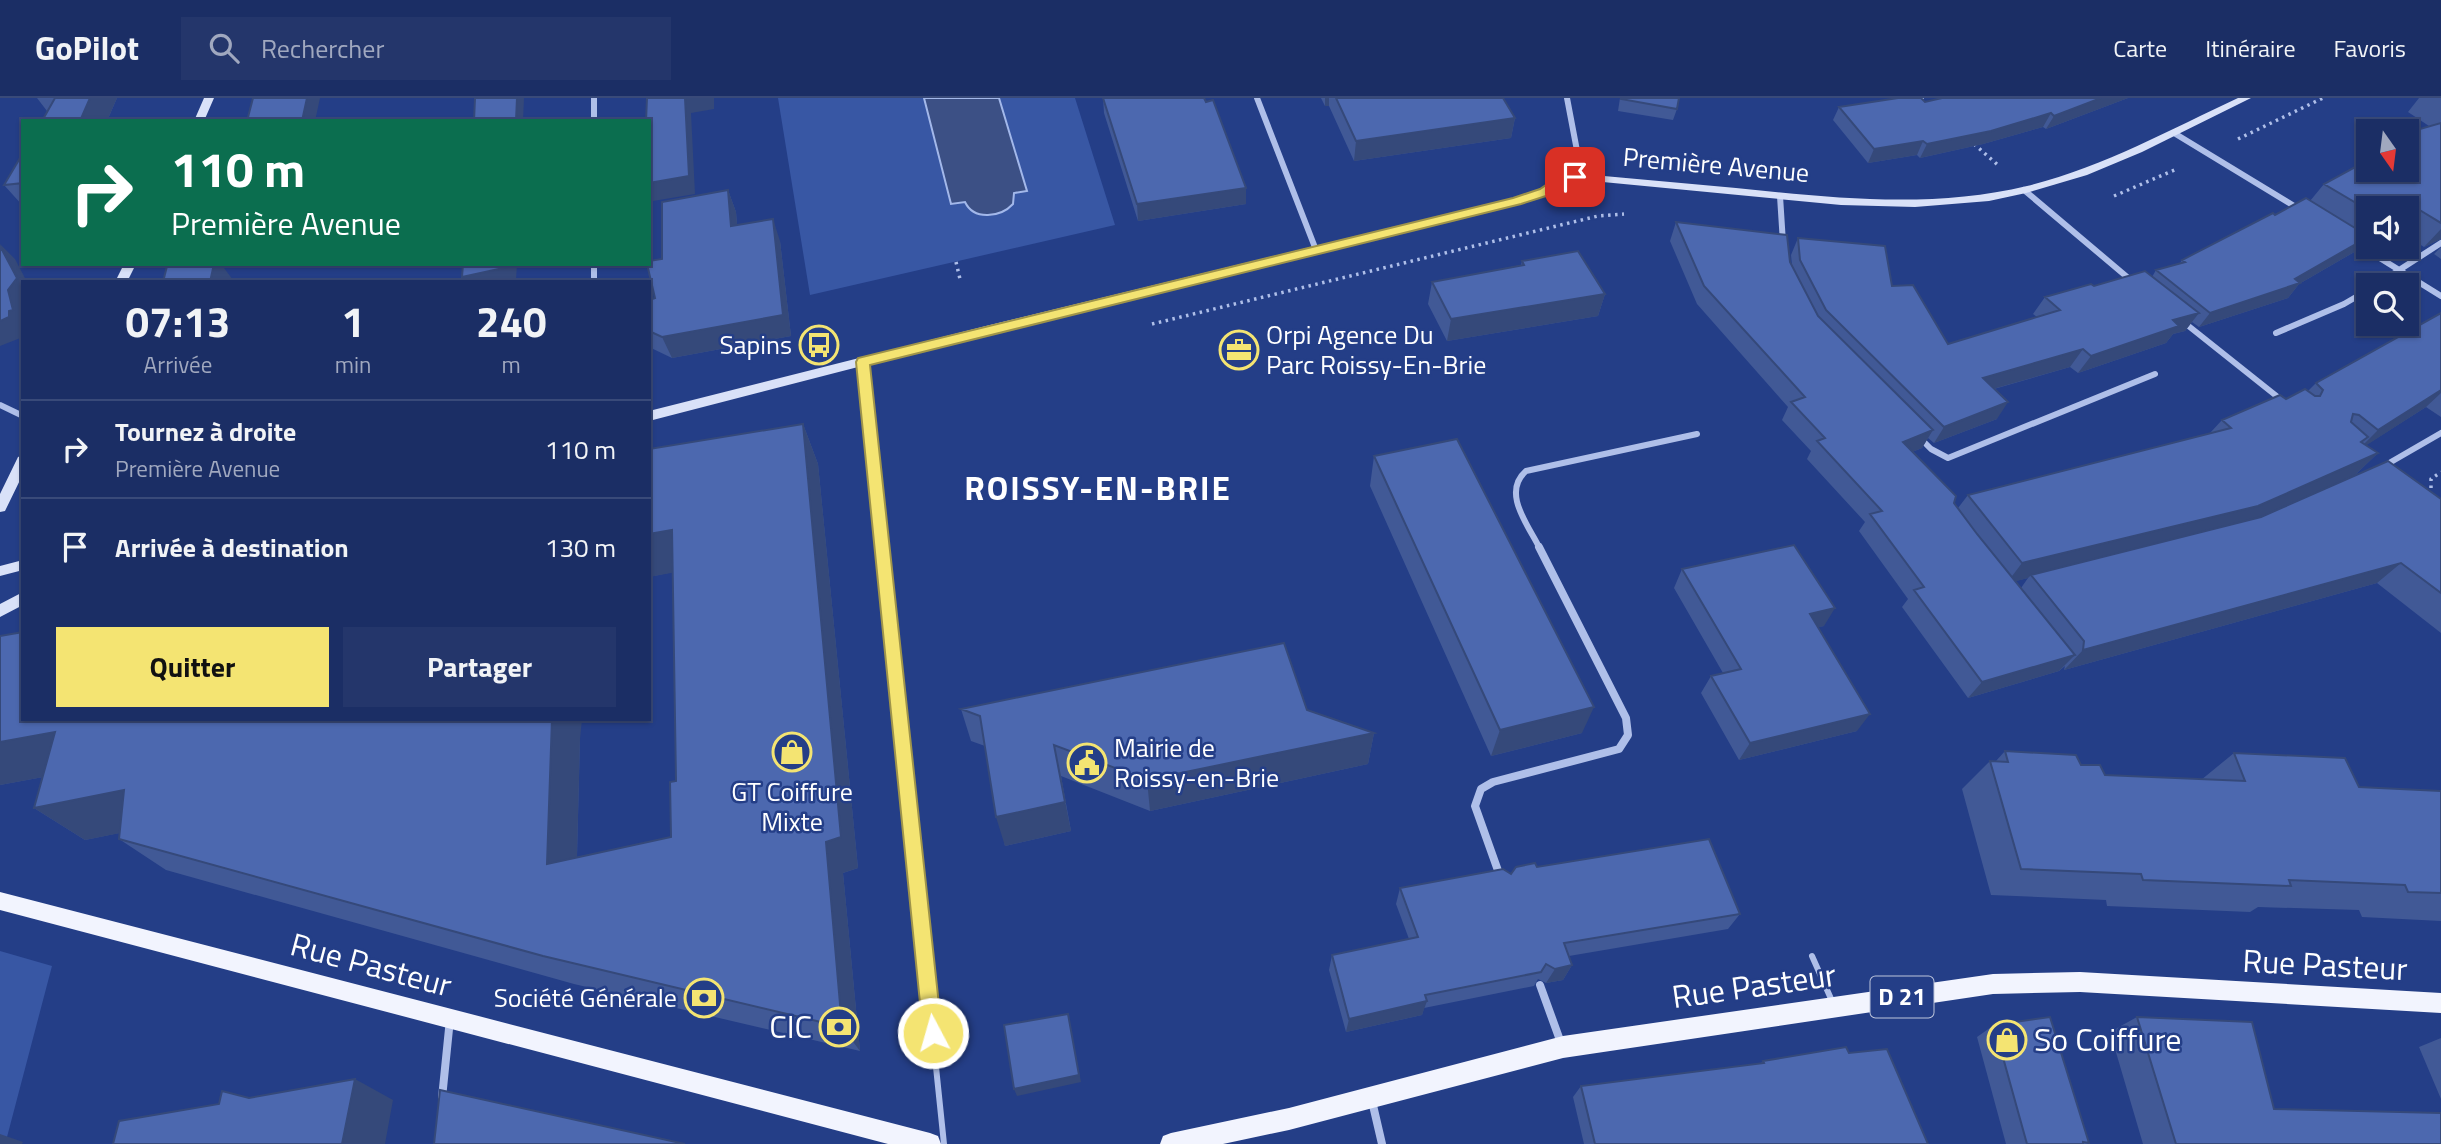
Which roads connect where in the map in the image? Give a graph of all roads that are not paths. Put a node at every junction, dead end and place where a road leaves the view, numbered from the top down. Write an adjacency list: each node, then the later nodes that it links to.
1 (209, 98): 6 (main road)
2 (594, 98): 7 (street)
3 (1258, 98): 16 (street)
4 (1567, 98): 9 (street)
5 (2246, 98): 8 (main road, Première Avenue)
6 (200, 119)
7 (594, 119)
8 (2174, 133): 10 (main road, Première Avenue); 12 (street)
9 (1582, 177): 11 (main road, Première Avenue); 16 (main road, Première Avenue)
10 (2024, 190): 11 (main road, Première Avenue); 19 (street)
11 (1780, 196): 15 (street)
12 (2305, 213)
13 (2353, 242): 17 (street)
14 (2441, 243): 17 (street)
15 (1783, 247)
16 (1316, 250): 24 (main road, Première Avenue)
17 (2400, 271): 18 (street); 20 (street)
18 (2397, 273)
19 (2137, 285)
20 (2441, 296)
21 (2356, 297): 23 (street)
22 (2169, 311): 27 (street)
23 (2276, 333)
24 (863, 362): 29 (main road, Première Avenue); 51 (lane)
25 (2155, 374): 30 (street)
26 (0, 405): 28 (street)
27 (2287, 405)
28 (21, 415)
29 (651, 415)
30 (1911, 429)
31 (2441, 433): 34 (street)
32 (1697, 434): 40 (street)
33 (21, 464): 35 (main road)
34 (2373, 473)
35 (0, 508)
36 (21, 566): 37 (main road)
37 (0, 571)
38 (21, 599): 39 (main road)
39 (0, 611)
40 (1503, 884)
41 (0, 901): 46 (main road, Rue Pasteur)
42 (1812, 956): 45 (lane)
43 (1540, 985): 47 (street)
44 (2441, 1003): 45 (main road, Rue Pasteur / D 21)
45 (1834, 1006): 47 (main road, Rue Pasteur / D 21)
46 (450, 1017): 49 (street); 50 (main road, Rue Pasteur)
47 (1563, 1047): 48 (main road, Rue Pasteur / D 21)
48 (1371, 1097): 52 (main road, Rue Pasteur / D 21); 53 (street)
49 (441, 1106)
50 (930, 1144)
51 (944, 1144)
52 (1171, 1144)
53 (1382, 1144)

